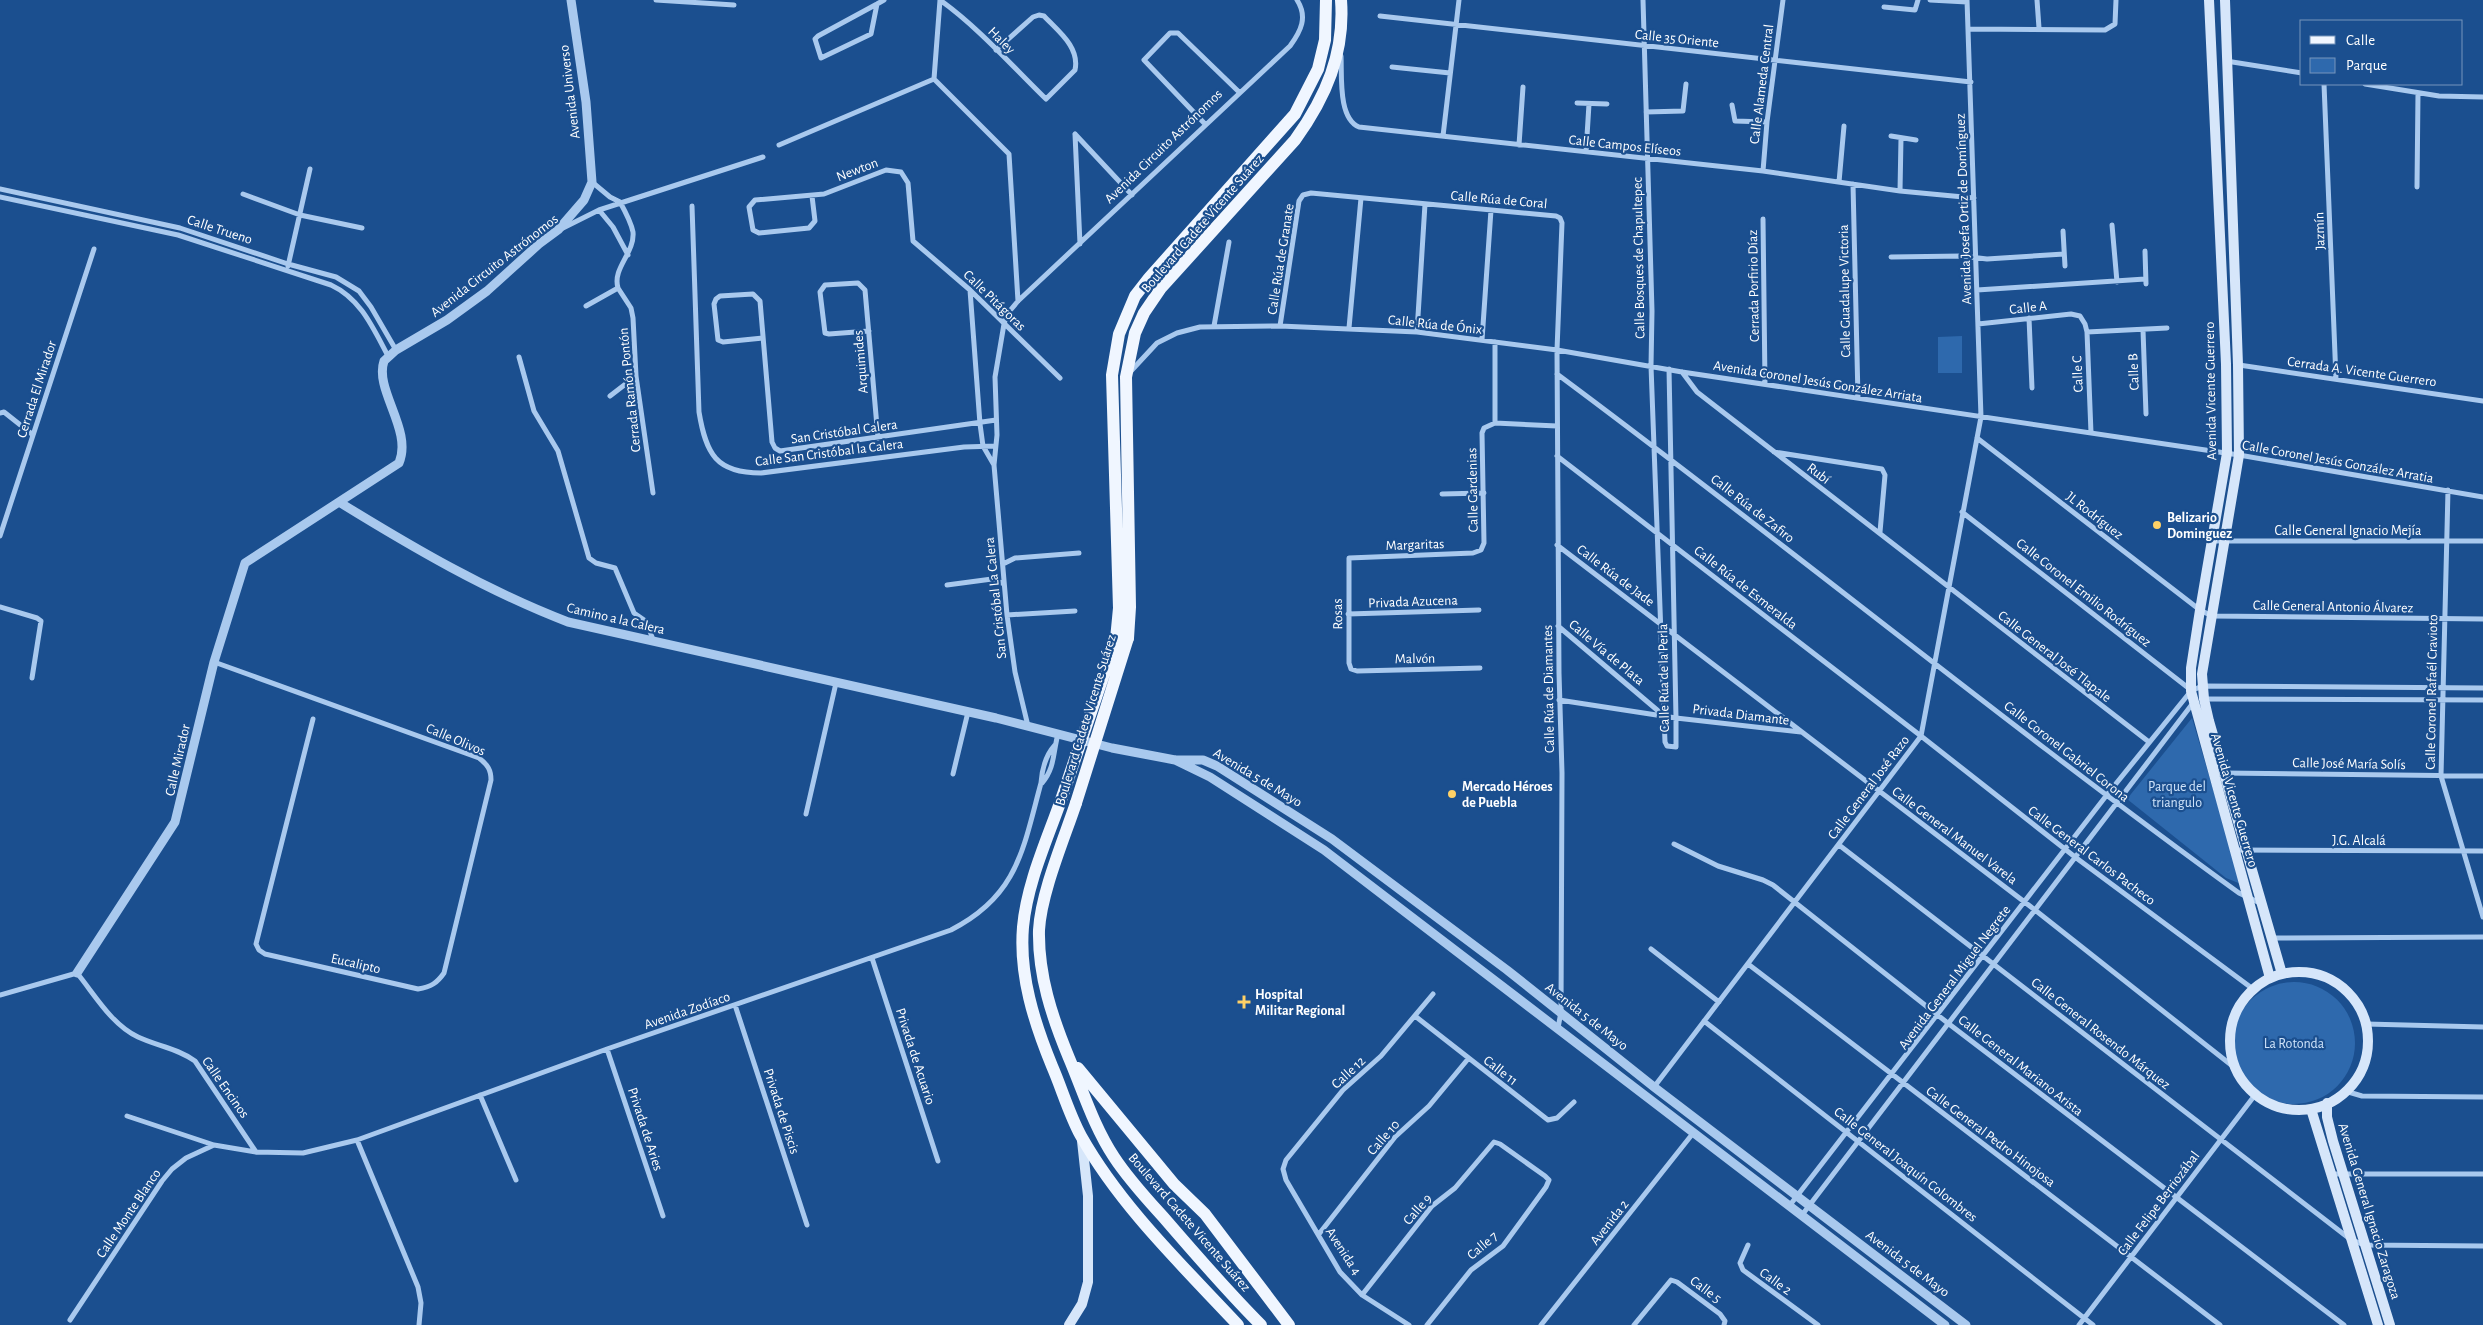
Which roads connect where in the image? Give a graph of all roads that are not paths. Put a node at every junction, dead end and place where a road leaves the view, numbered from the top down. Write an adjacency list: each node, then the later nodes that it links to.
1 (571, 0): 63 (street, Avenida Universo)
2 (656, 0): 19 (street)
3 (884, 0): 18 (street)
4 (940, 0): 27 (street, Haley); 33 (street)
5 (1297, 0): 39 (street, Avenida Circuito Astrónomos)
6 (1326, 0): 195 (main road, Boulevard Cadete Vicente Suárez)
7 (1341, 0): 26 (main road, Boulevard Cadete Vicente Suárez)
8 (1459, 0): 22 (street)
9 (1643, 0): 25 (street, Calle Bosques de Chapultepec)
10 (1783, 0): 28 (street, Calle Alameda Central)
11 (1918, 0): 20 (street)
12 (1930, 0): 17 (street)
13 (2037, 0): 23 (street)
14 (2116, 0): 23 (street)
15 (2209, 0): 50 (main road, Avenida Vicente Guerrero)
16 (2225, 0): 29 (main road, Avenida Vicente Guerrero)
17 (1967, 1): 24 (street, Avenida Josefa Ortiz de Domínguez)
18 (877, 4): 18 (street)
19 (734, 5)
20 (1884, 7)
21 (1380, 16): 22 (street, Calle 35 Oriente)
22 (1456, 24): 25 (street, Calle 35 Oriente); 32 (street)
23 (2039, 28): 24 (street)
24 (1968, 29): 34 (street, Avenida Josefa Ortiz de Domínguez)
25 (1644, 45): 28 (street, Calle 35 Oriente); 46 (street, Calle Bosques de Chapultepec)
26 (1340, 48): 52 (street, Calle Campos Elíseos); 132 (main road, Boulevard Cadete Vicente Suárez)
27 (996, 50): 27 (street, Haley)
28 (1774, 60): 34 (street, Calle 35 Oriente); 47 (street, Calle Alameda Central)
29 (2226, 62): 31 (street); 51 (main road, Avenida Vicente Guerrero)
30 (1392, 67): 32 (street)
31 (2300, 73)
32 (1450, 74): 52 (street)
33 (934, 79): 57 (street); 103 (street)
34 (1971, 82): 75 (street, Avenida Josefa Ortiz de Domínguez)
35 (1686, 84): 46 (street)
36 (2324, 85): 134 (street, Jazmín)
37 (2370, 85): 40 (street)
38 (1523, 87): 56 (street)
39 (1239, 92): 48 (street, Avenida Circuito Astrónomos); 48 (street)
40 (2418, 94): 41 (street); 66 (street)
41 (2483, 97)
42 (1578, 103): 43 (street)
43 (1589, 104): 44 (street); 58 (street)
44 (1606, 104)
45 (1732, 105): 47 (street)
46 (1646, 112): 60 (street, Calle Bosques de Chapultepec)
47 (1766, 122): 62 (street, Calle Alameda Central)
48 (1205, 124): 70 (street, Avenida Circuito Astrónomos)
49 (1844, 126): 64 (street)
50 (2216, 130): 51 (main road); 155 (main road, Avenida Vicente Guerrero)
51 (2229, 130): 126 (main road, Avenida Vicente Guerrero)
52 (1443, 136): 56 (street, Calle Campos Elíseos)
53 (1890, 136): 54 (street)
54 (1901, 138): 55 (street); 68 (street)
55 (1916, 140)
56 (1519, 144): 58 (street, Calle Campos Elíseos)
57 (779, 145)
58 (1586, 152): 60 (street, Calle Campos Elíseos)
59 (763, 157): 76 (street, Avenida Circuito Astrónomos)
60 (1647, 158): 62 (street, Calle Campos Elíseos); 127 (street, Calle Bosques de Chapultepec)
61 (310, 169): 81 (street)
62 (1763, 171): 64 (street, Calle Campos Elíseos)
63 (592, 182): 76 (street); 85 (street)
64 (1840, 182): 65 (street, Calle Campos Elíseos)
65 (1853, 184): 68 (street, Calle Campos Elíseos); 138 (street, Calle Guadalupe Victoria)
66 (2417, 187)
67 (0, 189): 96 (street, Calle Trueno)
68 (1900, 191): 75 (street, Calle Campos Elíseos)
69 (242, 194): 81 (street)
70 (1132, 195): 89 (street, Avenida Circuito Astrónomos); 89 (street)
71 (1303, 195): 74 (street, Calle Rúa de Coral); 112 (street, Calle Rúa de Granate)
72 (0, 196): 98 (street, Calle Trueno)
73 (812, 196): 73 (street, Newton); 87 (street, Newton)
74 (1361, 198): 77 (street, Calle Rúa de Coral); 113 (street)
75 (1974, 198): 95 (street, Avenida Josefa Ortiz de Domínguez)
76 (620, 202): 79 (street, Avenida Circuito Astrónomos); 93 (street)
77 (1424, 204): 80 (street, Calle Rúa de Coral); 117 (street)
78 (692, 206): 151 (street, Calle San Cristóbal la Calera)
79 (599, 210): 85 (street, Avenida Circuito Astrónomos); 93 (street)
80 (1491, 210): 120 (street); 123 (street, Calle Rúa de Coral)
81 (300, 215): 84 (street); 96 (street)
82 (1763, 219): 135 (street, Cerrada Porfirio Díaz)
83 (2112, 225): 99 (street)
84 (362, 228)
85 (558, 230): 122 (street, Avenida Circuito Astrónomos)
86 (2063, 231): 92 (street)
87 (913, 241): 101 (street, Calle Pitágoras)
88 (1229, 242): 111 (street)
89 (1080, 244): 103 (street, Avenida Circuito Astrónomos)
90 (94, 250): 148 (street, Cerrada El Mirador)
91 (2145, 251): 99 (street)
92 (2064, 254): 95 (street); 97 (street)
93 (628, 255): 100 (street)
94 (1890, 257): 95 (street)
95 (1976, 259): 102 (street, Avenida Josefa Ortiz de Domínguez)
96 (288, 264): 98 (street); 105 (street, Calle Trueno)
97 (2065, 266)
98 (286, 272): 106 (street, Calle Trueno)
99 (2117, 282): 102 (street)
100 (618, 288): 104 (street); 131 (street, Cerrada Ramón Pontón)
101 (970, 290): 109 (street, Calle Pitágoras); 145 (street)
102 (1977, 290): 110 (street, Avenida Josefa Ortiz de Domínguez)
103 (1018, 302): 109 (street, Avenida Circuito Astrónomos)
104 (586, 306)
105 (371, 307): 106 (street); 122 (street, Calle Trueno)
106 (364, 312): 124 (street, Calle Trueno)
107 (2080, 316): 108 (street, Calle A); 118 (street, Calle C)
108 (2029, 318): 110 (street, Calle A); 136 (street)
109 (1004, 324): 133 (street, Calle Pitágoras); 143 (street, Avenida Circuito Astrónomos)
110 (1978, 324): 142 (street, Avenida Josefa Ortiz de Domínguez)
111 (1214, 326): 112 (street, Calle Rúa de Ónix); 132 (street, Calle Rúa de Ónix)
112 (1280, 326): 113 (street, Calle Rúa de Ónix)
113 (1349, 328): 117 (street, Calle Rúa de Ónix)
114 (2167, 328): 115 (street)
115 (2143, 330): 118 (street); 141 (street, Calle B)
116 (869, 331): 116 (street, Arquimides); 149 (street, Arquimides)
117 (1416, 332): 120 (street, Calle Rúa de Ónix)
118 (2087, 332): 147 (street, Calle C)
119 (763, 338): 119 (street); 149 (street, San Cristóbal Calera)
120 (1482, 340): 121 (street, Calle Rúa de Ónix)
121 (1495, 342): 123 (street, Calle Rúa de Ónix); 144 (street)
122 (396, 350): 124 (street, Avenida Circuito Astrónomos)
123 (1556, 350): 127 (street, Calle Rúa de Ónix); 130 (street, Calle Rúa de Diamantes)
124 (388, 356): 165 (street)
125 (520, 357): 196 (street)
126 (2238, 365): 134 (street, Cerrada A. Vicente Guerrero); 156 (main road, Avenida Vicente Guerrero)
127 (1651, 366): 128 (street, Avenida Coronel Jesús González Arriata); 153 (street, Calle Rúa de la Perla)
128 (1669, 369): 129 (street, Avenida Coronel Jesús González Arriata); 158 (street, Calle Rúa de la Perla)
129 (1682, 372): 135 (street, Avenida Coronel Jesús González Arriata); 154 (street, Rubí)
130 (1557, 374): 146 (street, Calle Rúa de Diamantes); 153 (street, Calle Rúa de Zafiro)
131 (636, 376): 137 (street); 161 (street, Cerrada Ramón Pontón)
132 (1126, 377): 195 (main road, Boulevard Cadete Vicente Suárez)
133 (1060, 378)
134 (2336, 378): 139 (street, Cerrada A. Vicente Guerrero)
135 (1765, 383): 138 (street, Avenida Coronel Jesús González Arriata)
136 (2032, 388)
137 (610, 396)
138 (1858, 398): 142 (street, Avenida Coronel Jesús González Arriata)
139 (2483, 401)
140 (0, 413): 148 (street)
141 (2146, 414)
142 (1981, 417): 147 (street, Calle Coronel Jesús González Arratia); 150 (street, Calle General José Razo)
143 (996, 420): 145 (street, San Cristóbal Calera); 152 (street, Avenida Circuito Astrónomos)
144 (1495, 423): 146 (street); 162 (street, Calle Gardenias)
145 (980, 424): 149 (street, San Cristóbal Calera); 151 (street)
146 (1557, 426): 157 (street, Calle Rúa de Diamantes)
147 (2091, 433): 155 (street, Calle Coronel Jesús González Arratia)
148 (33, 435): 169 (street, Cerrada El Mirador)
149 (878, 438)
150 (1977, 438): 166 (street, Calle General José Razo); 185 (street, JL Rodríguez)
151 (983, 446): 152 (street, Calle San Cristóbal la Calera); 159 (street, San Cristóbal La Calera)
152 (996, 446): 159 (street, San Cristóbal La Calera)
153 (1655, 446): 158 (street, Calle Rúa de Zafiro); 168 (street, Calle Rúa de la Perla)
154 (1772, 452): 167 (street, Rubí); 167 (street)
155 (2227, 453): 156 (street, Calle Coronel Jesús González Arratia); 170 (main road, Avenida Vicente Guerrero)
156 (2239, 455): 160 (street, Calle Coronel Jesús González Arratia); 171 (main road, Avenida Vicente Guerrero)
157 (1557, 456): 168 (street, Calle Rúa de Esmeralda); 175 (street, Calle Rúa de Diamantes)
158 (1670, 458): 174 (street, Calle Rúa de la Perla); 198 (street, Calle Rúa de Zafiro)
159 (994, 465): 179 (street, San Cristóbal La Calera)
160 (2448, 490): 164 (street, Calle Coronel Jesús González Arratia); 172 (street, Calle Coronel Rafaél Cravioto)
161 (653, 492)
162 (1484, 493): 163 (street); 176 (street, Calle Gardenias)
163 (1442, 494)
164 (2483, 497)
165 (339, 502): 196 (street, Camino a la Calera); 197 (street, Calle Mirador)
166 (1962, 512): 182 (street, Calle General José Razo); 206 (street, Calle Coronel Emilio Rodríguez)
167 (1880, 532): 182 (street, Rubí)
168 (1658, 535): 174 (street, Calle Rúa de Esmeralda); 192 (street, Calle Rúa de la Perla)
169 (0, 536)
170 (2212, 540): 171 (street, Calle General Ignacio Mejía); 185 (main road, Avenida Vicente Guerrero)
171 (2225, 541): 172 (street, Calle General Ignacio Mejía); 189 (main road, Avenida Vicente Guerrero)
172 (2445, 542): 173 (street, Calle General Ignacio Mejía); 190 (street, Calle Coronel Rafaél Cravioto)
173 (2483, 542)
174 (1672, 544): 194 (street, Calle Rúa de la Perla); 218 (street, Calle Rúa de Esmeralda)
175 (1557, 545): 192 (street, Calle Rúa de Jade); 193 (street, Calle Rúa de Diamantes)
176 (1481, 550): 178 (street, Margaritas)
177 (1079, 553): 179 (street)
178 (1348, 558): 187 (street, Rosas)
179 (1003, 564): 180 (street, San Cristóbal La Calera)
180 (1004, 584): 181 (street); 188 (street, San Cristóbal La Calera)
181 (947, 585)
182 (1948, 587): 198 (street, Calle General José Razo); 219 (street, Calle General José Tlapale)
183 (0, 607): 201 (street)
184 (1478, 610): 187 (street, Privada Azucena)
185 (2200, 610): 189 (street, JL Rodríguez); 206 (main road, Avenida Vicente Guerrero)
186 (1075, 611): 188 (street)
187 (1348, 614): 200 (street, Rosas)
188 (1007, 616): 215 (street, San Cristóbal La Calera)
189 (2212, 616): 190 (street, Calle General Antonio Álvarez); 203 (main road, Avenida Vicente Guerrero)
190 (2444, 619): 191 (street, Calle General Antonio Álvarez); 204 (street, Calle Coronel Rafaél Cravioto)
191 (2483, 619)
192 (1661, 622): 194 (street, Calle General Manuel Varela); 212 (street, Calle Rúa de la Perla)
193 (1558, 626): 207 (street, Calle Rúa de Diamantes); 212 (street, Calle Vía de Plata)
194 (1674, 633): 213 (street, Calle Rúa de la Perla); 216 (street, Calle General Manuel Varela)
195 (1122, 639): 270 (main road, Boulevard Cadete Vicente Suárez, bridge); 289 (main road, Boulevard Cadete Vicente Suárez, bridge)
196 (653, 640): 202 (street, Camino a la Calera)
197 (214, 662): 253 (street, Calle Olivos); 254 (street, Calle Mirador)
198 (1934, 663): 218 (street, Calle General José Razo); 227 (street, Calle Coronel Gabriel Corona)
199 (1480, 668): 200 (street, Malvón)
200 (1351, 669)
201 (32, 678)
202 (836, 683): 211 (street, Camino a la Calera); 230 (street)
203 (2202, 686): 204 (street); 206 (street); 208 (main road, Avenida Vicente Guerrero)
204 (2442, 687): 205 (street); 209 (street, Calle Coronel Rafaél Cravioto)
205 (2483, 688)
206 (2191, 691): 208 (main road, Avenida Vicente Guerrero); 219 (street, Avenida General Miguel Negrete)
207 (1559, 700): 212 (street, Privada Diamante); 262 (street, Calle Rúa de Diamantes)
208 (2199, 700): 209 (street); 221 (main road, Avenida Vicente Guerrero); 223 (main road, Avenida Vicente Guerrero); 228 (street, Avenida General Miguel Negrete)
209 (2442, 700): 210 (street); 224 (street, Calle Coronel Rafaél Cravioto)
210 (2483, 700)
211 (968, 712): 215 (street, Camino a la Calera); 222 (street)
212 (1664, 715): 213 (street, Privada Diamante); 213 (street, Calle Rúa de la Perla)
213 (1676, 718): 216 (street, Privada Diamante)
214 (313, 719): 253 (street, Eucalipto)
215 (1028, 726): 217 (street, Camino a la Calera)
216 (1801, 732): 226 (street, Calle General Manuel Varela)
217 (1058, 734): 220 (street, Avenida 5 de Mayo); 250 (street, Avenida Zodíaco)
218 (1921, 736): 226 (street, Calle General José Razo); 234 (street, Calle General Carlos Pacheco)
219 (2149, 742): 227 (street, Avenida General Miguel Negrete)
220 (1175, 760): 229 (street, Avenida 5 de Mayo); 231 (street, Avenida 5 de Mayo)
221 (2225, 773): 223 (street, Calle José María Solís); 224 (street, Calle José María Solís); 236 (main road, Avenida Vicente Guerrero)
222 (953, 774)
223 (2214, 774): 235 (main road, Avenida Vicente Guerrero)
224 (2441, 776): 225 (street, Calle José María Solís); 237 (street, Calle Coronel Rafaél Cravioto)
225 (2483, 776)
226 (1879, 792): 233 (street, Calle General José Razo); 241 (street, Calle General Manuel Varela)
227 (2106, 796): 228 (street, Calle Coronel Gabriel Corona); 234 (street, Avenida General Miguel Negrete)
228 (2116, 804): 239 (street, Avenida General Miguel Negrete); 240 (street, Calle Coronel Gabriel Corona)
229 (1285, 807): 231 (street); 262 (street, Avenida 5 de Mayo)
230 (806, 814)
231 (1278, 819): 269 (street, Avenida 5 de Mayo)
232 (1674, 844): 242 (street, Calle General Mariano Arista)
233 (1839, 845): 242 (street, Calle General José Razo); 249 (street, Calle General Rosendo Márquez)
234 (2065, 850): 239 (street, Calle General Carlos Pacheco); 241 (street, Avenida General Miguel Negrete)
235 (2235, 850): 236 (street, J.G. Alcalá); 240 (main road, Avenida Vicente Guerrero)
236 (2247, 851): 237 (street, J.G. Alcalá); 243 (main road, Avenida Vicente Guerrero)
237 (2464, 851): 238 (street, J.G. Alcalá); 245 (street, Calle Coronel Rafaél Cravioto)
238 (2483, 851)
239 (2074, 857): 244 (street, Avenida General Miguel Negrete); 257 (street, Calle General Carlos Pacheco)
240 (2248, 898): 243 (street, Calle Coronel Gabriel Corona); 256 (main road, Avenida Vicente Guerrero)
241 (2025, 902): 244 (street, Calle General Manuel Varela); 249 (street, Avenida General Miguel Negrete)
242 (1795, 903): 251 (street, Calle General José Razo); 264 (street, Calle General Mariano Arista)
243 (2262, 904): 247 (main road, Avenida Vicente Guerrero)
244 (2036, 910): 252 (street, Avenida General Miguel Negrete); 275 (street, Calle General Manuel Varela)
245 (2483, 917)
246 (2483, 937): 247 (street)
247 (2272, 938): 255 (main road, Avenida Vicente Guerrero)
248 (1651, 949): 260 (street)
249 (1984, 956): 252 (street, Calle General Rosendo Márquez); 264 (street, Avenida General Miguel Negrete)
250 (872, 958): 261 (street, Avenida Zodíaco); 298 (street, Privada de Acuario)
251 (1748, 964): 260 (street, Calle General José Razo); 276 (street, Calle General Pedro Hinojosa)
252 (1994, 964): 266 (street, Avenida General Miguel Negrete); 291 (street, Calle General Rosendo Márquez)
253 (444, 972)
254 (77, 973): 259 (street); 296 (street, Calle Encinos)
255 (2282, 974): 256 (main road); 267 (main road)
256 (2270, 978): 257 (main road)
257 (2252, 989): 275 (main road)
258 (1433, 994): 263 (street, Calle 12)
259 (0, 995)
260 (1719, 1002): 265 (street, Calle General José Razo)
261 (735, 1005): 271 (street, Avenida Zodíaco); 310 (street, Privada de Piscis)
262 (1561, 1012): 269 (street, Calle Rúa de Diamantes); 272 (street, Avenida 5 de Mayo)
263 (1415, 1016): 273 (street, Calle 11); 299 (street, Calle 12)
264 (1939, 1016): 266 (street, Calle General Mariano Arista); 276 (street, Avenida General Miguel Negrete)
265 (1704, 1021): 278 (street, Calle General José Razo); 288 (street, Calle General Joaquín Colombres)
266 (1949, 1024): 277 (street, Avenida General Miguel Negrete); 305 (street, Calle General Mariano Arista)
267 (2366, 1024): 268 (street); 279 (main road)
268 (2483, 1026)
269 (1558, 1028): 274 (street, Avenida 5 de Mayo)
270 (1066, 1049): 326 (main road, Boulevard Cadete Vicente Suárez); 327 (main road)
271 (607, 1050): 280 (street, Avenida Zodíaco); 309 (street, Privada de Aries)
272 (1608, 1050): 274 (street); 278 (street, Avenida 5 de Mayo)
273 (1468, 1059): 283 (street, Calle 11); 311 (street, Calle 10)
274 (1600, 1060): 287 (street, Avenida 5 de Mayo)
275 (2235, 1068): 281 (main road)
276 (1892, 1075): 277 (street, Calle General Pedro Hinojosa); 288 (street, Avenida General Miguel Negrete)
277 (1903, 1084): 293 (street, Avenida General Miguel Negrete); 317 (street, Calle General Pedro Hinojosa)
278 (1654, 1087): 295 (street, Avenida 5 de Mayo)
279 (2345, 1091): 282 (street); 284 (main road)
280 (480, 1095): 290 (street, Avenida Zodíaco); 303 (street)
281 (2255, 1095): 285 (main road); 291 (street, Calle Felipe Berriozábal)
282 (2483, 1098)
283 (1574, 1102)
284 (2327, 1103): 285 (main road); 301 (main road, Avenida General Ignacio Zaragoza)
285 (2311, 1109): 300 (main road, Avenida General Ignacio Zaragoza)
286 (128, 1116): 294 (street)
287 (1694, 1132): 297 (street, Avenida 5 de Mayo); 330 (street, Avenida 2)
288 (1847, 1133): 293 (street, Calle General Joaquín Colombres); 304 (street, Avenida General Miguel Negrete)
289 (1081, 1135): 324 (main road); 325 (main road, Boulevard Cadete Vicente Suárez)
290 (357, 1140): 296 (street, Avenida Zodíaco); 323 (street)
291 (2220, 1140): 305 (street, Calle Felipe Berriozábal); 312 (street, Calle General Rosendo Márquez)
292 (1494, 1142): 319 (street, Calle 9); 329 (street, Calle 7)
293 (1858, 1142): 306 (street, Avenida General Miguel Negrete); 320 (street, Calle General Joaquín Colombres)
294 (214, 1146): 296 (street); 321 (street, Calle Monte Blanco)
295 (1737, 1148): 297 (street); 304 (street, Avenida 5 de Mayo)
296 (256, 1152)
297 (1730, 1158): 307 (street, Avenida 5 de Mayo)
298 (938, 1161)
299 (1283, 1169): 311 (street, Avenida 4)
300 (2330, 1174): 301 (street); 312 (main road, Avenida General Ignacio Zaragoza)
301 (2343, 1174): 302 (street); 314 (main road, Avenida General Ignacio Zaragoza)
302 (2483, 1174)
303 (516, 1180)
304 (1798, 1196): 306 (street, Avenida 5 de Mayo); 307 (street, Avenida General Miguel Negrete)
305 (2176, 1198): 317 (street, Calle Felipe Berriozábal); 338 (street, Calle General Mariano Arista)
306 (1810, 1205): 308 (street, Avenida General Miguel Negrete); 316 (street, Avenida 5 de Mayo)
307 (1790, 1206): 308 (street, Avenida 5 de Mayo)
308 (1802, 1215): 318 (street, Avenida 5 de Mayo)
309 (663, 1216)
310 (807, 1225)
311 (1319, 1234): 319 (street, Avenida 4)
312 (2350, 1239): 314 (street, Calle General Rosendo Márquez); 339 (main road, Avenida General Ignacio Zaragoza)
313 (1748, 1245): 322 (street, Calle 2)
314 (2364, 1245): 315 (street); 340 (main road, Avenida General Ignacio Zaragoza)
315 (2483, 1246)
316 (1866, 1248): 318 (street); 334 (street, Avenida 5 de Mayo)
317 (2132, 1257): 320 (street, Calle Felipe Berriozábal); 337 (street, Calle General Pedro Hinojosa)
318 (1858, 1258): 333 (street, Avenida 5 de Mayo)
319 (1362, 1295): 328 (street, Avenida 4)
320 (2084, 1318): 335 (street, Calle Felipe Berriozábal); 336 (street, Calle General Joaquín Colombres)
321 (70, 1320)
322 (1815, 1324)
323 (420, 1325)
324 (1068, 1325)
325 (1238, 1325)
326 (1261, 1325)
327 (1289, 1325)
328 (1409, 1325)
329 (1427, 1325)
330 (1541, 1325)
331 (1634, 1325): 332 (street, Calle 5)
332 (1724, 1325)
333 (1945, 1325)
334 (1966, 1325)
335 (2079, 1325)
336 (2093, 1325)
337 (2220, 1325)
338 (2344, 1325)
339 (2378, 1325)
340 (2390, 1325)

